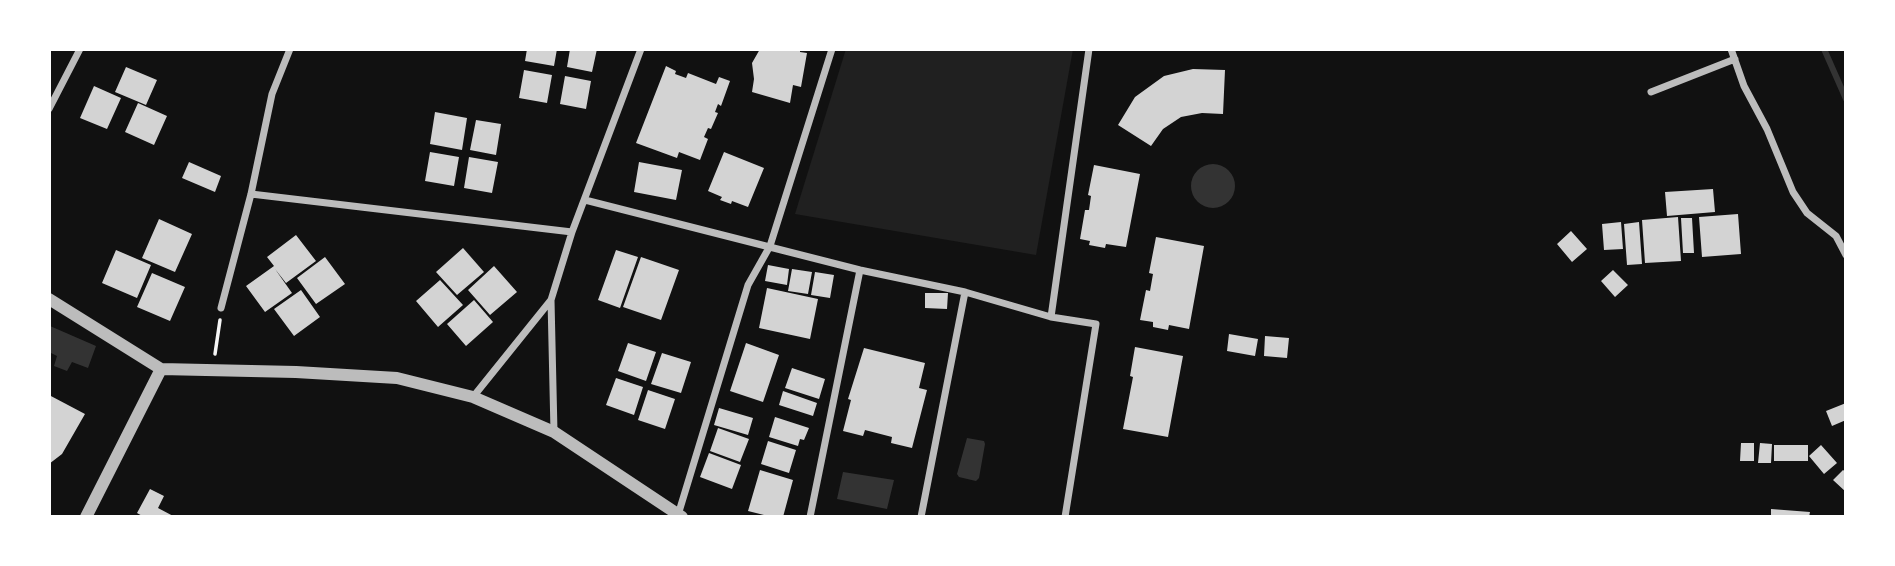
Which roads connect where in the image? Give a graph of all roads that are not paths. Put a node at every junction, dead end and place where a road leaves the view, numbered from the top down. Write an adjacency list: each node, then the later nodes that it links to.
1 (80, 49): 9 (street)
2 (290, 49): 10 (street)
3 (641, 49): 11 (street)
4 (832, 49): 13 (street)
5 (1089, 49): 20 (street)
6 (1731, 49): 7 (street)
7 (1735, 59): 8 (street); 14 (street)
8 (1651, 92)
9 (49, 109)
10 (250, 194): 12 (street); 19 (street)
11 (585, 200): 12 (street); 13 (street)
12 (572, 232): 18 (street)
13 (770, 246): 15 (street); 24 (street)
14 (1846, 255)
15 (860, 270): 16 (street); 26 (street)
16 (965, 292): 20 (street); 27 (street)
17 (49, 299): 21 (street)
18 (551, 300): 22 (street); 23 (street)
19 (221, 308)
20 (1051, 317): 28 (street)
21 (160, 369): 22 (street); 25 (street)
22 (473, 397): 23 (street)
23 (554, 432): 24 (street)
24 (680, 516)
25 (86, 517)
26 (810, 517)
27 (921, 517)
28 (1065, 517)

